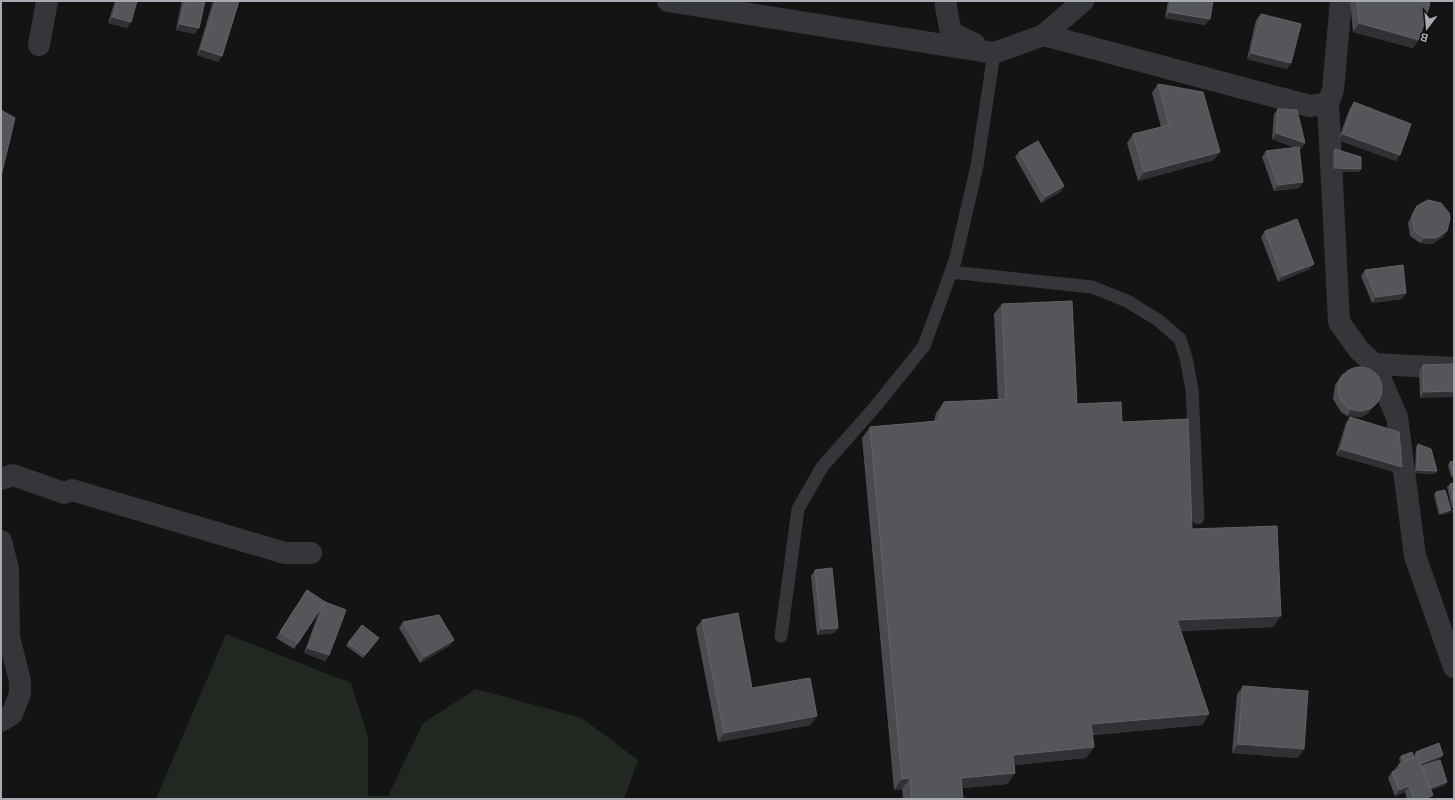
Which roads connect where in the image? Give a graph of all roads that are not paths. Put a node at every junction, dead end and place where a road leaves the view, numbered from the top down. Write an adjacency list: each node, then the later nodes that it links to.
1 (47, 1): 7 (street)
2 (668, 1): 8 (street)
3 (946, 1): 8 (street)
4 (1083, 1): 6 (street)
5 (1341, 1): 9 (street)
6 (1044, 35): 8 (street); 9 (street)
7 (40, 45)
8 (994, 53): 10 (lane)
9 (1328, 103): 11 (street)
10 (951, 272): 14 (lane); 17 (lane)
11 (1374, 364): 12 (street); 18 (street)
12 (1454, 368)
13 (1, 479): 16 (street)
14 (1198, 518)
15 (1, 541): 19 (street)
16 (311, 553)
17 (781, 636)
18 (1454, 667)
19 (1, 721)

